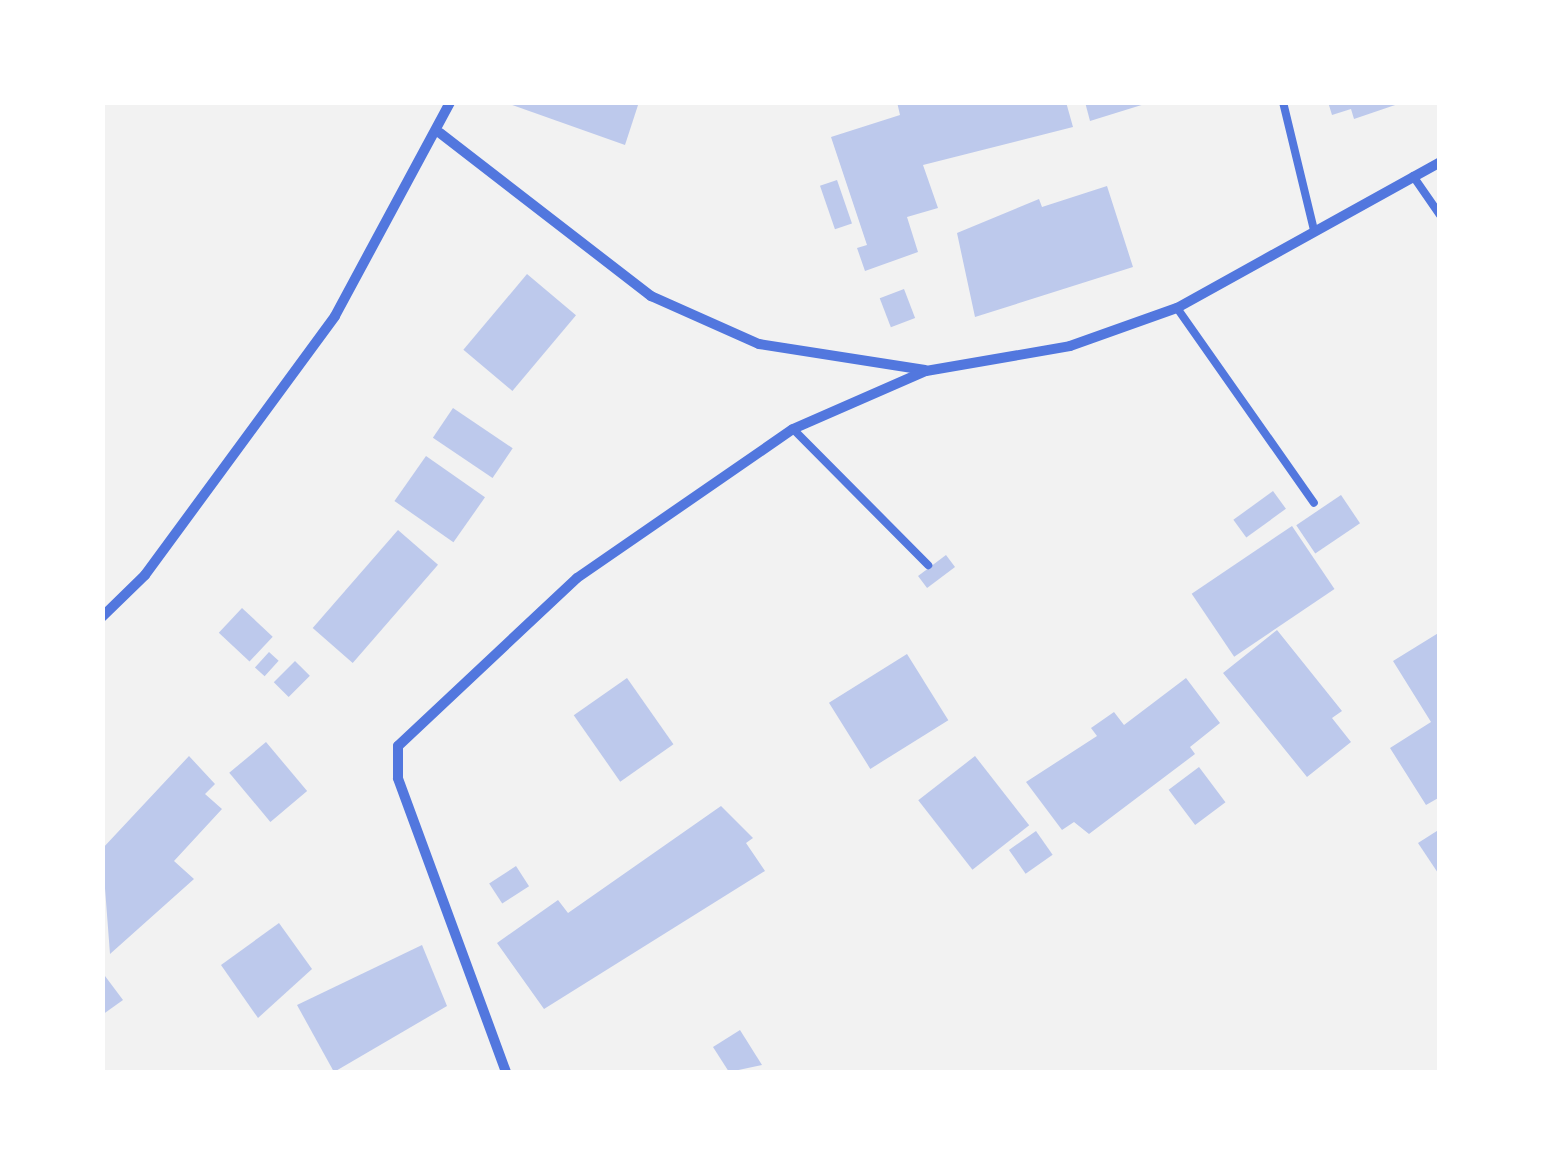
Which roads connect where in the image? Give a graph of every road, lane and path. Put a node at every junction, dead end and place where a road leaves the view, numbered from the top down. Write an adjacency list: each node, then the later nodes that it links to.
1 (450, 102): 3 (street)
2 (1283, 102): 7 (lane)
3 (440, 134): 9 (street); 13 (street)
4 (1440, 162): 5 (street)
5 (1413, 176): 6 (lane); 7 (street)
6 (1440, 215)
7 (1314, 230): 8 (street)
8 (1177, 308): 9 (street); 11 (lane)
9 (926, 370): 10 (street)
10 (792, 430): 12 (lane); 14 (street)
11 (1314, 503)
12 (928, 565)
13 (102, 616)
14 (506, 1072)

